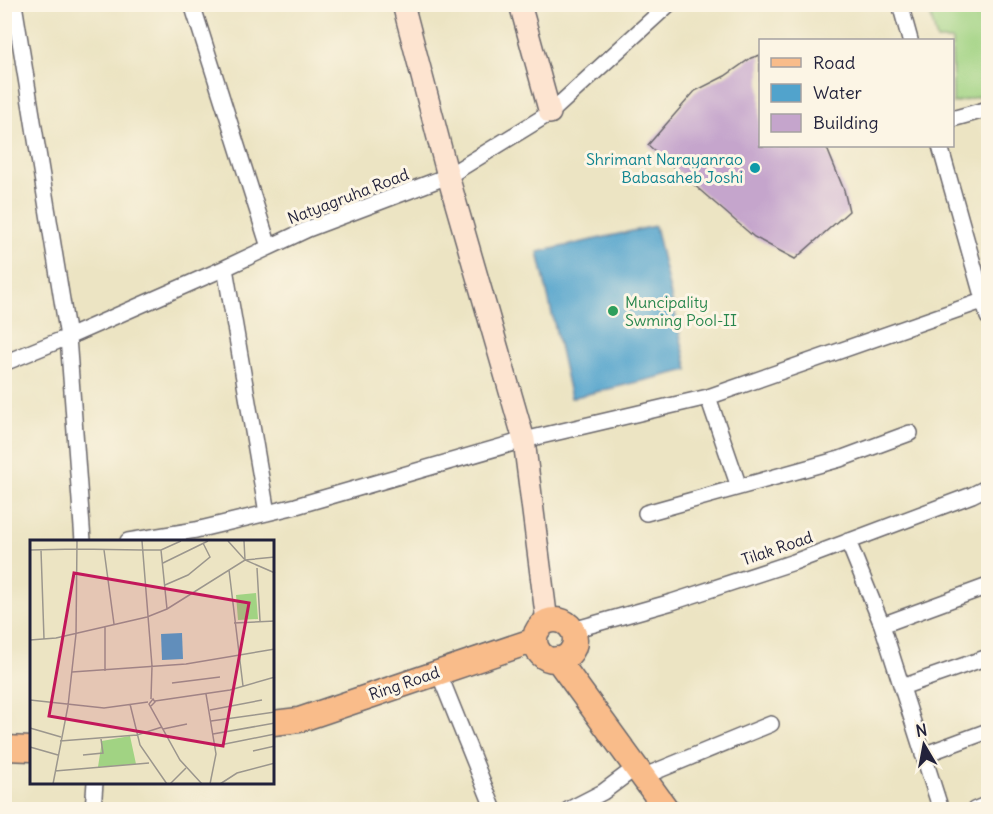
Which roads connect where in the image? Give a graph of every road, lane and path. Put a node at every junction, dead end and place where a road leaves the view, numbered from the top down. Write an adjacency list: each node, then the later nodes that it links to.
1 (14, 4): 17 (street)
2 (192, 4): 13 (street)
3 (403, 4): 12 (main road)
4 (520, 4): 9 (main road)
5 (669, 4): 9 (street, Natyagruha Road)
6 (900, 4): 7 (street)
7 (910, 39)
8 (988, 109): 10 (street)
9 (550, 113): 12 (street, Natyagruha Road)
10 (954, 118)
11 (940, 147): 15 (street)
12 (448, 176): 13 (street, Natyagruha Road); 21 (main road)
13 (269, 248): 14 (street, Natyagruha Road)
14 (225, 268): 17 (street, Natyagruha Road); 24 (street)
15 (986, 300): 16 (street); 19 (street)
16 (988, 317)
17 (68, 337): 18 (street, Natyagruha Road); 26 (street)
18 (4, 363)
19 (708, 397): 21 (street); 22 (street)
20 (910, 433): 22 (street)
21 (524, 440): 24 (street); 32 (main road)
22 (739, 487): 25 (street)
23 (988, 487): 28 (street, Tilak Road)
24 (267, 513): 27 (street)
25 (646, 513)
26 (83, 540)
27 (134, 540)
28 (848, 542): 30 (street); 31 (street, Tilak Road)
29 (988, 586): 30 (street)
30 (882, 625): 36 (street)
31 (573, 630): 32 (main road); 34 (main road)
32 (541, 631): 34 (main road); 35 (main road, Ring Road)
33 (988, 657): 36 (street)
34 (556, 659): 43 (main road)
35 (438, 671): 37 (main road, Ring Road); 47 (street)
36 (902, 687): 42 (street)
37 (274, 723)
38 (771, 724): 43 (street)
39 (988, 731): 42 (street)
40 (4, 748): 41 (main road)
41 (30, 748)
42 (923, 755): 50 (street)
43 (639, 773): 48 (street); 49 (main road)
44 (95, 784): 46 (street)
45 (988, 804): 51 (street)
46 (93, 810)
47 (494, 810)
48 (568, 810)
49 (667, 810)
50 (941, 810)
51 (974, 810)

